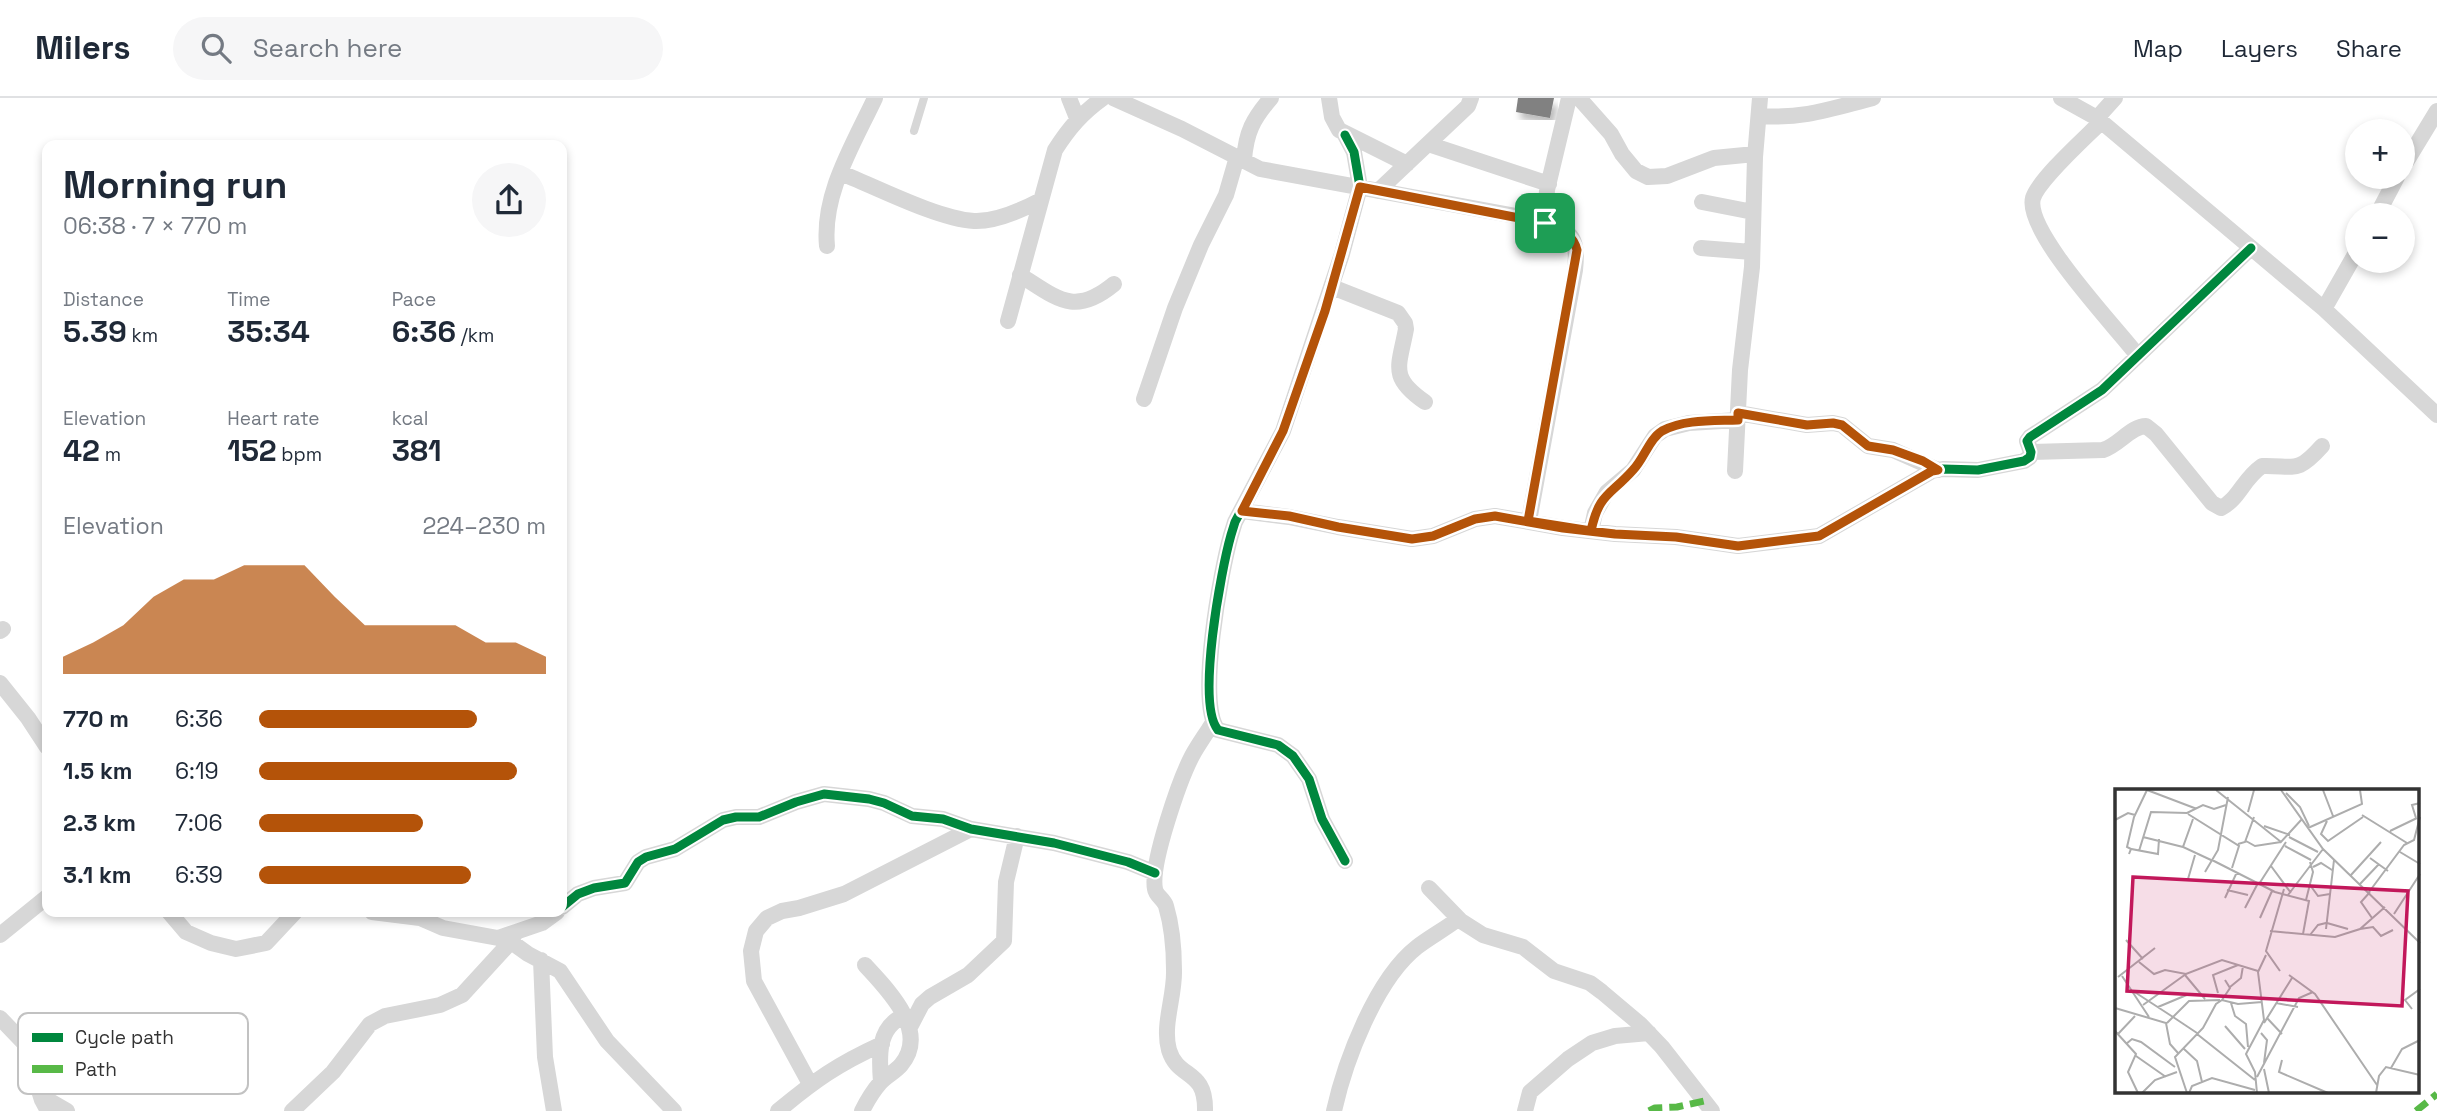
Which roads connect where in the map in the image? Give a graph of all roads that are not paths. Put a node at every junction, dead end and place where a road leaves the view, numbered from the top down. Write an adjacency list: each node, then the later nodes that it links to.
1 (875, 98): 25 (street)
2 (925, 98): 18 (lane)
3 (1069, 98): 16 (street)
4 (1113, 98): 16 (street); 23 (street)
5 (1271, 98): 23 (street)
6 (1329, 98): 19 (street)
7 (1471, 98): 20 (street)
8 (1569, 98): 26 (street)
9 (1579, 98): 22 (street)
10 (1760, 98): 15 (street)
11 (1873, 98): 15 (street)
12 (2061, 98): 17 (street)
13 (2115, 98): 17 (street)
14 (2437, 111): 21 (street)
15 (1759, 116): 22 (street)
16 (1077, 118): 29 (street)
17 (2099, 120): 35 (street); 43 (street)
18 (914, 131)
19 (1345, 135): 24 (street); 27 (street)
20 (1428, 145): 24 (street); 26 (street)
21 (2415, 147)
22 (1755, 154): 31 (street)
23 (1240, 158): 27 (street); 44 (street)
24 (1407, 164): 28 (street)
25 (841, 173): 29 (street); 33 (street)
26 (1549, 184): 32 (street)
27 (1360, 187): 28 (street); 40 (street)
28 (1378, 191): 32 (street)
29 (1041, 200): 38 (street)
30 (1702, 202): 31 (street)
31 (1753, 212): 36 (street)
32 (1545, 223): 53 (street)
33 (827, 246)
34 (1701, 248): 36 (street)
35 (2251, 248): 41 (street); 43 (street)
36 (1752, 253): 47 (street)
37 (2345, 272): 41 (street)
38 (1020, 275): 39 (street); 42 (street)
39 (1114, 284)
40 (1332, 287): 45 (street); 52 (street)
41 (2324, 309): 46 (street)
42 (1008, 321)
43 (2138, 356): 49 (street)
44 (1144, 399)
45 (1425, 402)
46 (2437, 415)
47 (1738, 416): 50 (street); 51 (street); 54 (street)
48 (2322, 446): 49 (street)
49 (2031, 452): 50 (street)
50 (1938, 470): 54 (street)
51 (1735, 471)
52 (1242, 511): 53 (street); 56 (street)
53 (1528, 521): 54 (street)
54 (1591, 531)
55 (0, 684): 57 (street)
56 (1212, 724): 60 (street); 61 (street)
57 (42, 739)
58 (971, 829): 59 (street); 64 (street); 80 (street)
59 (1017, 836): 61 (street); 75 (street)
60 (1345, 861)
61 (1155, 873): 88 (street)
62 (1429, 888): 69 (street)
63 (42, 901): 70 (street)
64 (567, 903)
65 (173, 917): 66 (street)
66 (290, 917)
67 (412, 917): 71 (street)
68 (550, 917): 71 (street)
69 (1458, 919): 76 (street); 89 (street)
70 (0, 935)
71 (512, 937): 72 (street); 84 (street)
72 (541, 960): 82 (street); 85 (street)
73 (865, 965): 75 (street)
74 (0, 1018): 77 (street)
75 (907, 1021): 78 (street); 79 (street)
76 (1649, 1033): 90 (street); 91 (street)
77 (18, 1037)
78 (882, 1044): 79 (street); 80 (street)
79 (881, 1082): 87 (street)
80 (810, 1084): 86 (street)
81 (44, 1104): 83 (street)
82 (550, 1109)
83 (67, 1111)
84 (292, 1111)
85 (674, 1111)
86 (778, 1111)
87 (862, 1111)
88 (1205, 1111)
89 (1334, 1111)
90 (1525, 1111)
91 (1712, 1111)

